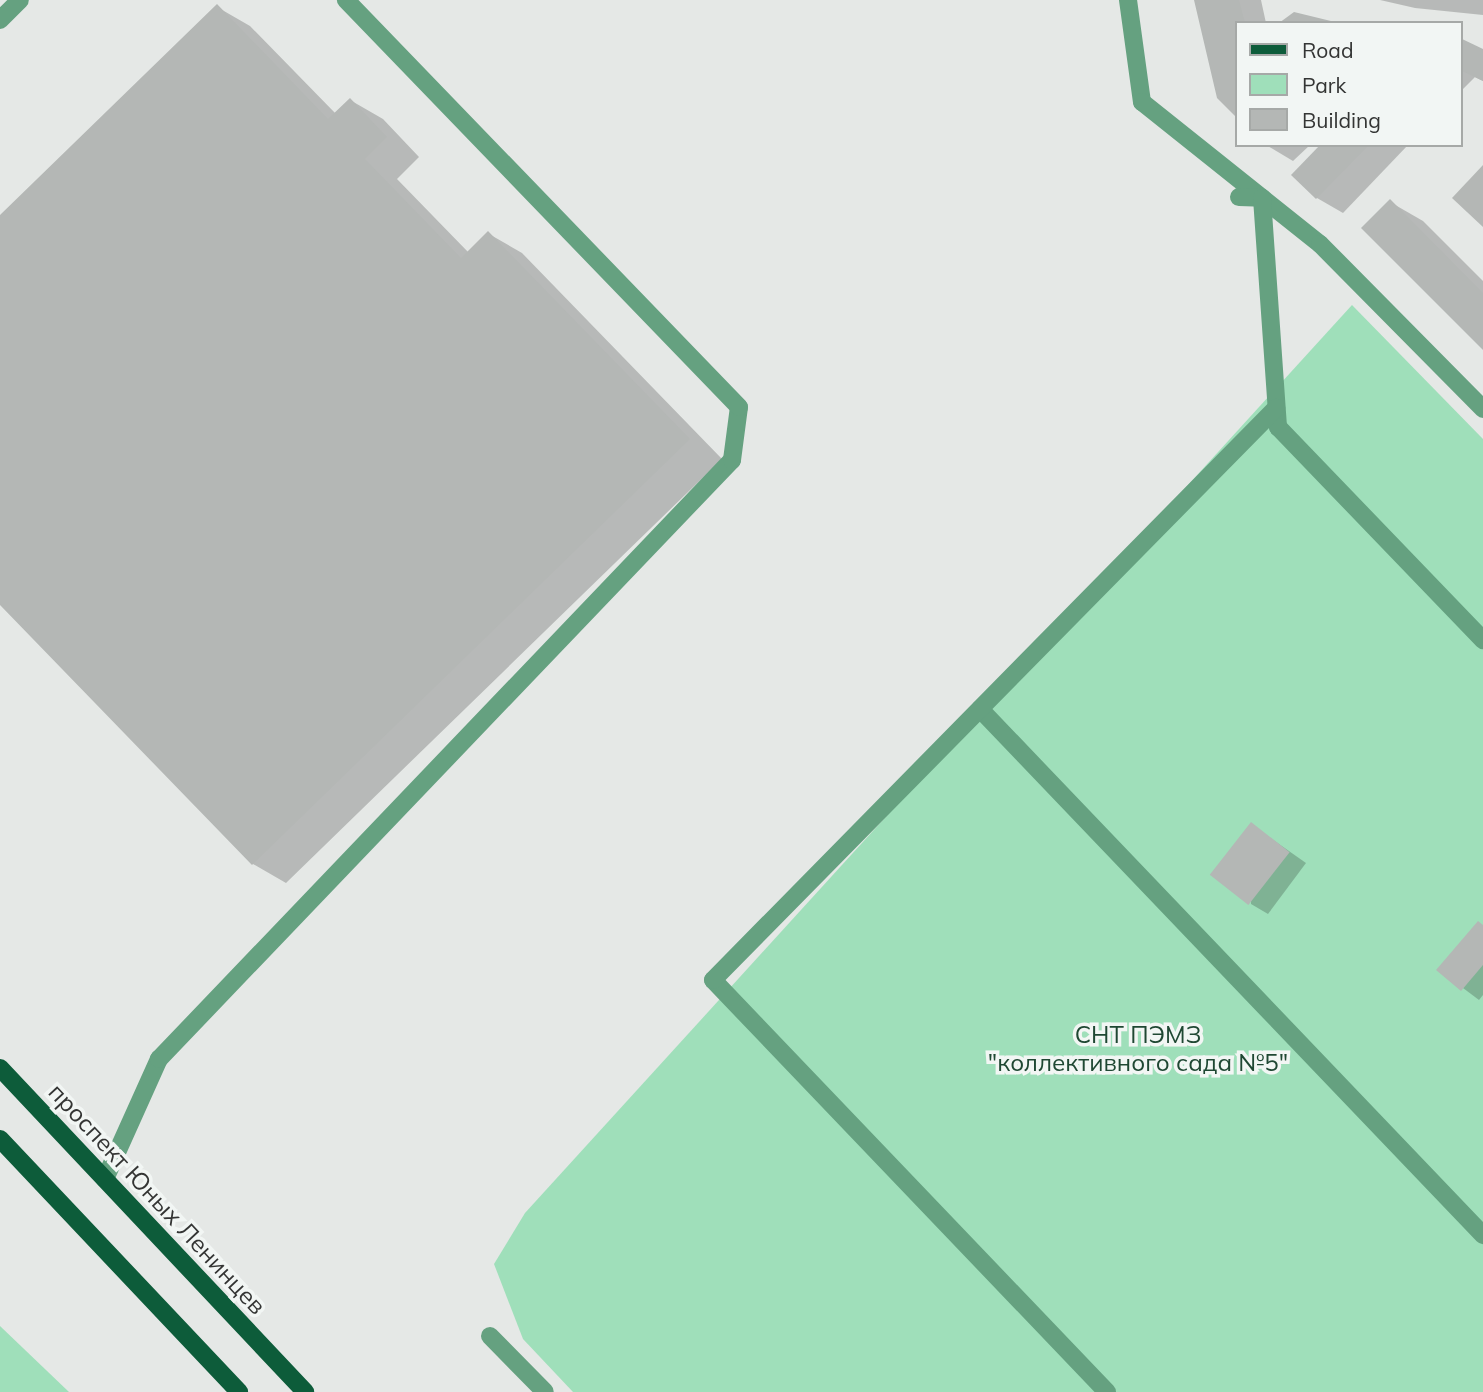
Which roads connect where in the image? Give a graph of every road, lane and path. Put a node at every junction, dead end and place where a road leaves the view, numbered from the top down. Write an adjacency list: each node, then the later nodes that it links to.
1 (20, 0): 4 (lane)
2 (346, 0): 13 (lane)
3 (1128, 0): 6 (lane)
4 (0, 20)
5 (1239, 197): 6 (lane)
6 (1262, 198): 7 (lane); 8 (lane)
7 (1276, 408): 9 (lane); 10 (lane)
8 (1483, 409)
9 (1483, 640)
10 (980, 709): 14 (lane); 19 (lane)
11 (0, 1068): 13 (main road, проспект Юных Ленинцев)
12 (0, 1139): 16 (main road)
13 (105, 1179): 17 (main road, проспект Юных Ленинцев)
14 (1483, 1235)
15 (490, 1336): 18 (lane)
16 (234, 1387)
17 (305, 1392)
18 (545, 1392)
19 (1107, 1392)

